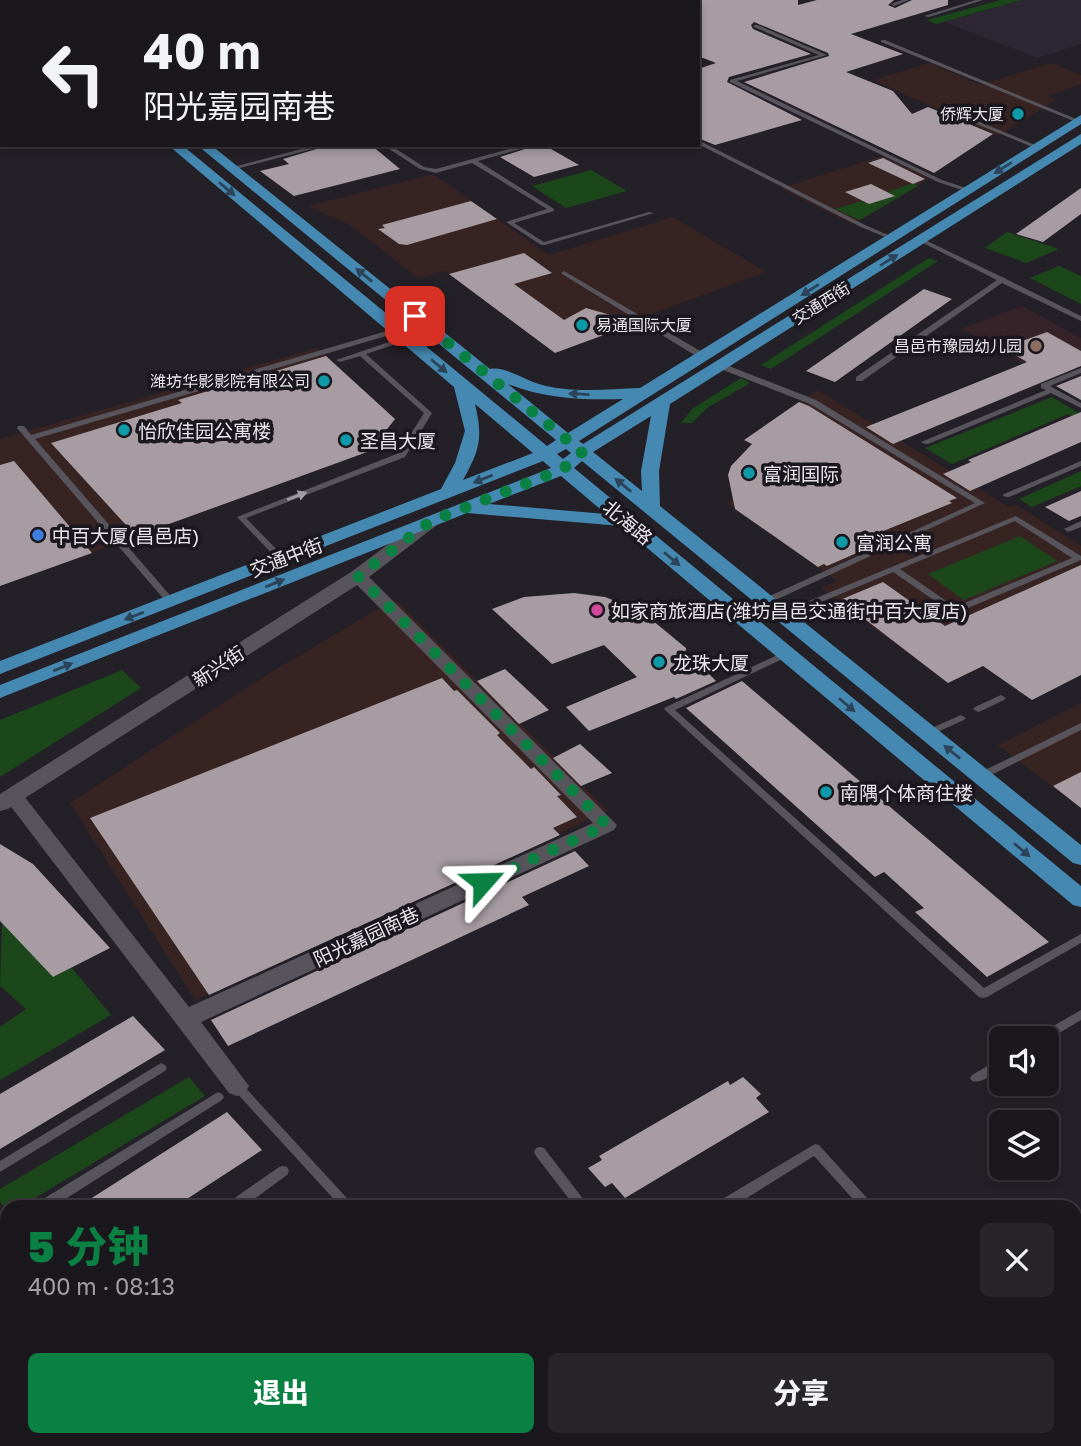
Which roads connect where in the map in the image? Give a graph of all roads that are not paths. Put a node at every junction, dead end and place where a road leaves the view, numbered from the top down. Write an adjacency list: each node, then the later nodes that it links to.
1 (907, 0): 3 (lane)
2 (981, 0): 4 (lane)
3 (894, 4)
4 (927, 16)
5 (756, 26): 19 (lane)
6 (883, 41): 8 (lane)
7 (944, 109): 16 (lane)
8 (1080, 120): 16 (main road, 交通西街)
9 (1081, 138): 22 (main road, 交通西街)
10 (700, 143): 21 (lane)
11 (176, 147): 26 (main road, 北海路, one-way to 26)
12 (206, 147): 18 (main road, 北海路)
13 (317, 147): 18 (lane)
14 (389, 147): 17 (lane)
15 (525, 147): 17 (lane)
16 (1037, 147): 19 (main road, 交通西街, one-way to 19)
17 (473, 161): 20 (lane)
18 (232, 168): 30 (main road, 北海路, one-way to 18)
19 (967, 191): 21 (main road, 交通西街)
20 (651, 213)
21 (892, 238): 28 (main road, 交通西街, one-way to 28)
22 (921, 240): 24 (lane); 31 (main road, 交通西街, one-way to 22)
23 (564, 273): 28 (lane)
24 (1003, 279): 25 (lane); 33 (lane)
25 (1081, 319)
26 (402, 335): 27 (lane); 34 (main road, 北海路, one-way to 34); 40 (lane)
27 (362, 354): 29 (lane); 54 (lane, one-way to 27)
28 (704, 357): 36 (main road, 交通西街)
29 (340, 360)
30 (476, 366): 36 (main road, one-way to 30); 42 (main road, 北海路)
31 (721, 366): 37 (main road, 交通西街); 57 (lane)
32 (1081, 370): 35 (lane)
33 (859, 379)
34 (461, 384): 43 (main road, 北海路); 46 (main road)
35 (1052, 390): 38 (lane); 41 (lane)
36 (647, 393): 42 (main road, 交通西街)
37 (662, 403): 42 (main road, 交通西街); 49 (main road)
38 (1081, 406)
39 (22, 428): 40 (lane)
40 (30, 438): 58 (lane)
41 (925, 442)
42 (576, 447): 43 (main road, 交通中街); 45 (main road, 交通西街); 49 (main road, 北海路, one-way to 42)
43 (546, 454): 45 (main road, 北海路); 46 (main road, 交通中街, one-way to 46)
44 (1081, 463): 47 (lane)
45 (563, 469): 48 (main road, 交通中街); 51 (main road, 北海路)
46 (447, 494): 54 (main road, 交通中街)
47 (1006, 495)
48 (464, 508): 50 (main road, 交通中街); 51 (main road)
49 (651, 508): 57 (main road, 北海路)
50 (431, 521): 56 (street, 新兴街); 62 (main road, 交通中街, one-way to 50)
51 (626, 521): 60 (main road, 北海路, one-way to 60)
52 (1081, 524): 53 (lane)
53 (1068, 529)
54 (281, 558): 58 (main road, 交通中街)
55 (894, 569): 55 (lane); 59 (lane)
56 (358, 576): 69 (street, 新兴街); 74 (street, 阳光嘉园南巷)
57 (766, 601): 59 (main road, 北海路)
58 (171, 602): 61 (main road, 交通中街, one-way to 61)
59 (783, 615): 67 (main road, 北海路)
60 (786, 654): 71 (main road, 北海路, one-way to 71); 72 (lane)
61 (0, 668)
62 (0, 692)
63 (1001, 698): 64 (lane)
64 (978, 709)
65 (961, 718): 67 (lane)
66 (1081, 726): 68 (lane)
67 (928, 733): 68 (main road, 北海路, one-way to 67)
68 (981, 776): 70 (main road, 北海路)
69 (7, 800): 74 (street)
70 (1081, 857)
71 (1081, 899)
72 (1081, 939)
73 (1081, 1014): 75 (lane)
74 (185, 1019): 79 (street)
75 (1059, 1028)
76 (161, 1068): 81 (lane)
77 (989, 1070): 78 (lane)
78 (976, 1078)
79 (228, 1092): 83 (lane); 85 (lane)
80 (540, 1152): 86 (lane)
81 (0, 1167)
82 (283, 1171): 84 (lane)
83 (53, 1200)
84 (242, 1200)
85 (342, 1200)
86 (578, 1200)
87 (732, 1200): 88 (lane)
88 (863, 1200)

